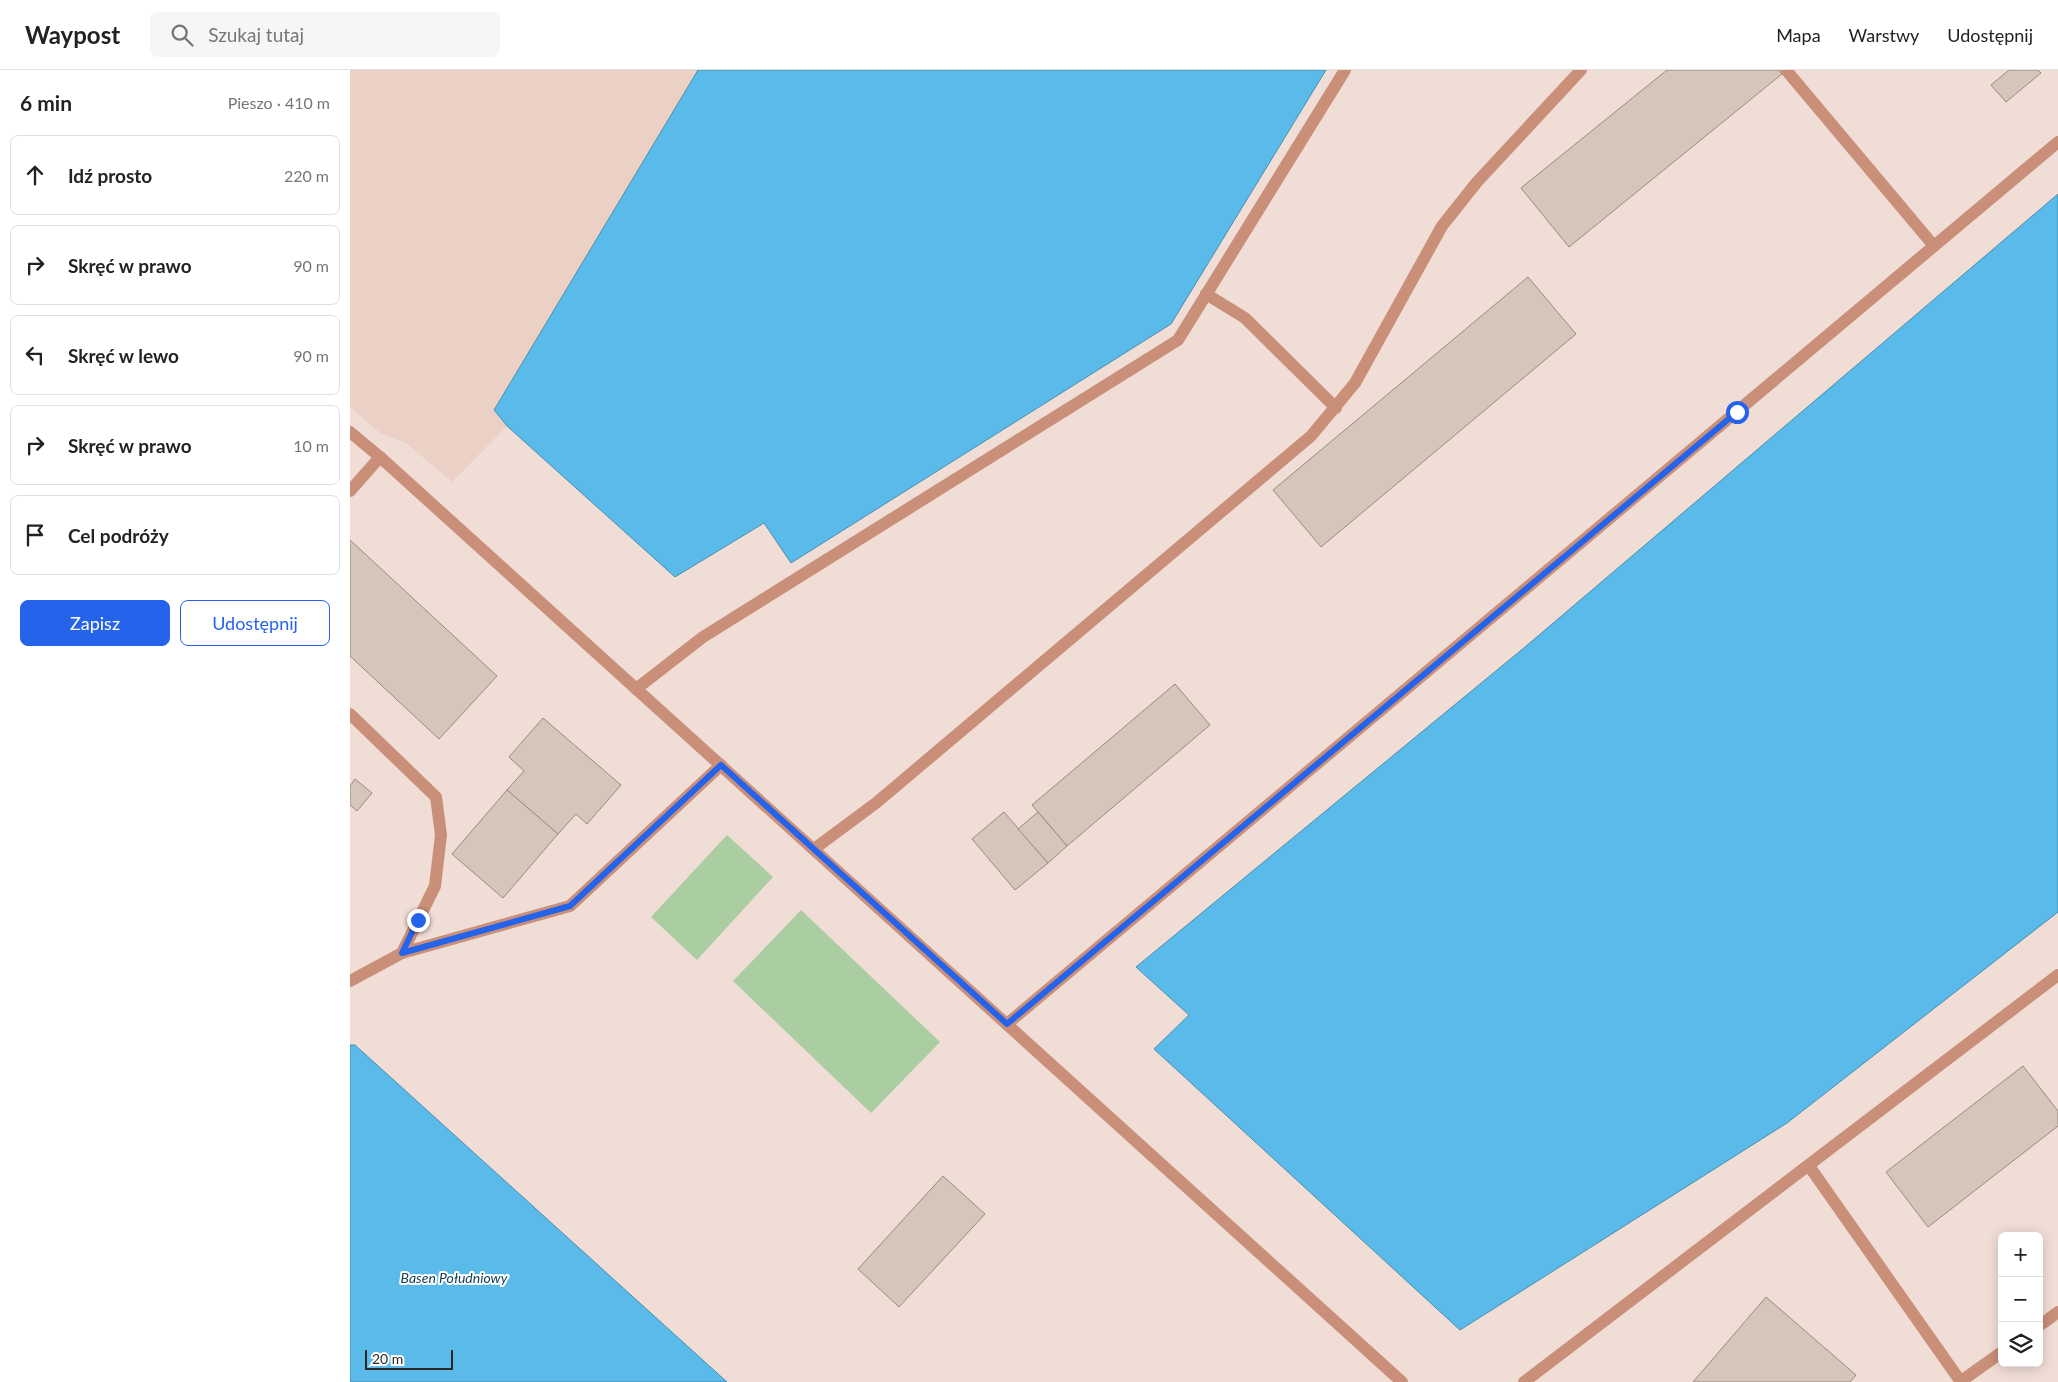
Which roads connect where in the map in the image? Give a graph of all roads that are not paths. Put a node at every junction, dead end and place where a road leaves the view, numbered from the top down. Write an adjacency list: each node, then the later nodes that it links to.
1 (1345, 70): 6 (lane)
2 (1581, 70): 7 (lane)
3 (1786, 70): 5 (lane)
4 (2058, 142): 5 (lane)
5 (1934, 246): 18 (lane)
6 (1206, 294): 7 (lane); 11 (lane)
7 (1336, 408): 14 (lane)
8 (350, 432): 9 (lane)
9 (380, 457): 10 (lane); 11 (lane)
10 (350, 492)
11 (636, 689): 13 (lane)
12 (350, 714): 15 (lane)
13 (721, 765): 14 (lane); 15 (lane)
14 (814, 849): 18 (lane)
15 (402, 953): 17 (lane)
16 (2058, 975): 19 (lane)
17 (350, 981)
18 (1007, 1024): 23 (lane)
19 (1809, 1166): 24 (lane); 25 (lane)
20 (2058, 1312): 21 (lane)
21 (2043, 1323)
22 (1998, 1355): 25 (lane)
23 (1402, 1382)
24 (1524, 1382)
25 (1961, 1382)

